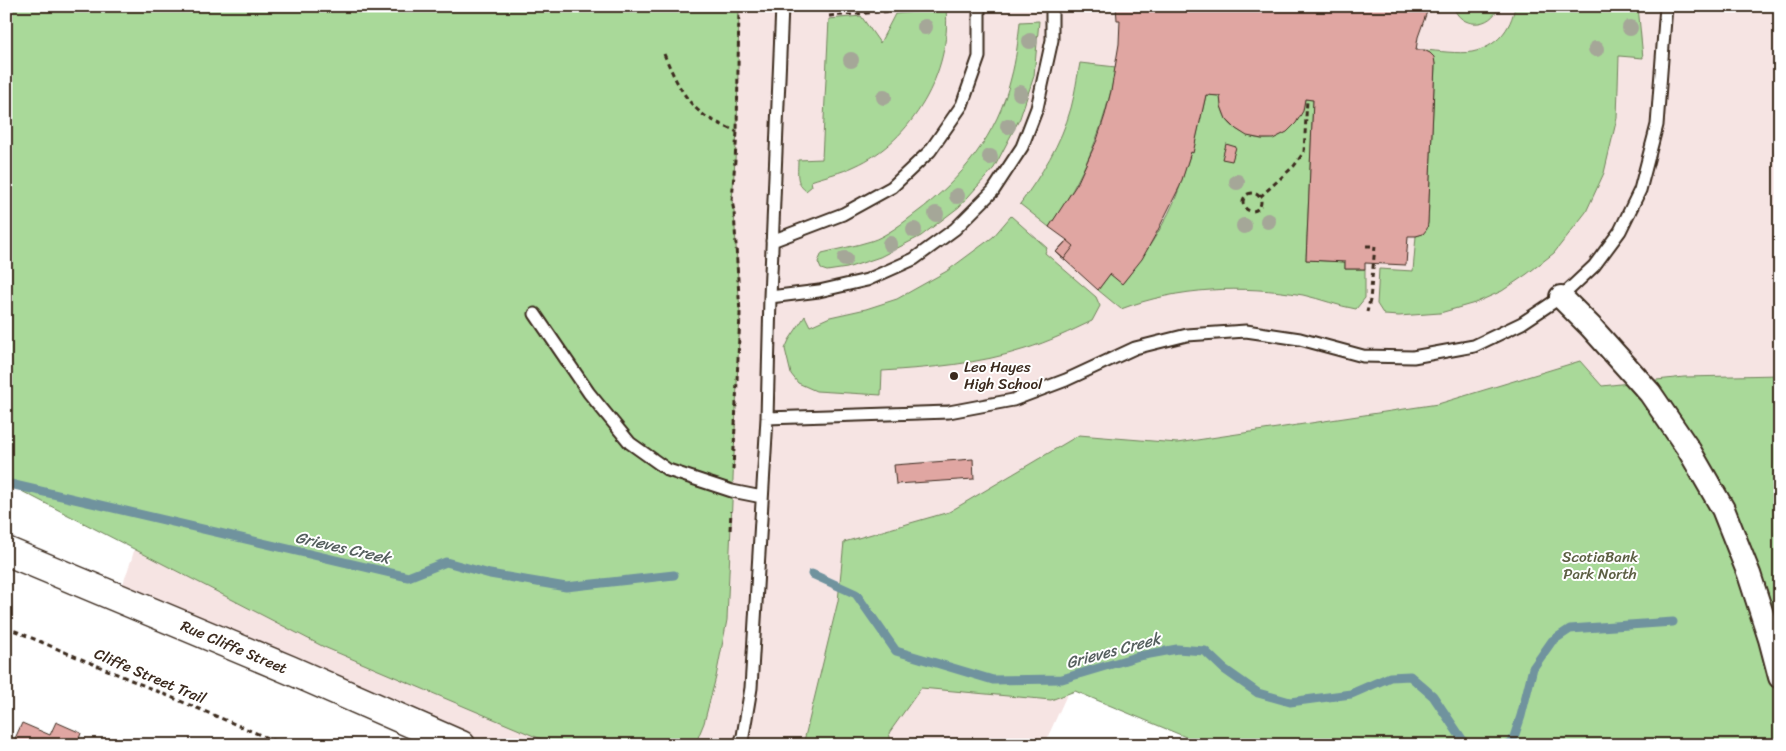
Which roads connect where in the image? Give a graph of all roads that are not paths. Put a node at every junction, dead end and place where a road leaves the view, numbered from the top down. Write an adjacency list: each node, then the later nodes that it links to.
1 (782, 6): 5 (lane)
2 (979, 6): 5 (lane)
3 (1052, 6): 6 (lane)
4 (1666, 6): 7 (lane)
5 (772, 241): 6 (lane)
6 (770, 297): 9 (lane)
7 (1561, 297): 9 (lane); 12 (street)
8 (534, 314): 10 (lane)
9 (767, 418): 10 (lane)
10 (762, 497): 14 (lane)
11 (6, 551): 13 (main road, Rue Cliffe Street)
12 (1780, 677)
13 (461, 745)
14 (739, 745)

